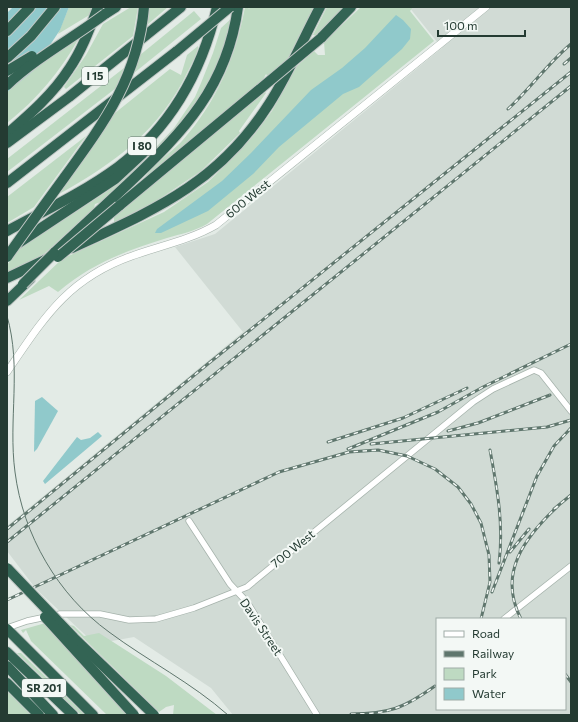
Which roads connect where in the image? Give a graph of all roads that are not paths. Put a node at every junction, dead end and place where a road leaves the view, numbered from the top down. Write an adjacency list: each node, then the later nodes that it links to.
1 (30, 7): 13 (highway)
2 (55, 7): 14 (highway)
3 (116, 7): 12 (highway)
4 (144, 7): 24 (highway, bridge)
5 (181, 7): 19 (highway, I 15)
6 (216, 7): 17 (highway, I 80)
7 (230, 7): 20 (highway, I 15, bridge)
8 (238, 7): 21 (highway)
9 (320, 7): 25 (highway)
10 (351, 7): 21 (highway, bridge)
11 (486, 7): 27 (street, 600 West)
12 (102, 11): 15 (highway, bridge); 16 (highway, bridge); 18 (highway)
13 (7, 31)
14 (7, 58)
15 (7, 71)
16 (7, 85)
17 (171, 113): 22 (highway, I 80); 23 (highway)
18 (7, 134)
19 (7, 143)
20 (7, 183)
21 (116, 202): 26 (highway, bridge)
22 (7, 231)
23 (7, 251)
24 (7, 257)
25 (7, 278)
26 (7, 300)
27 (7, 372)
28 (571, 411): 33 (street, 700 West)
29 (189, 521): 33 (street, Davis Street)
30 (571, 566): 34 (street)
31 (7, 568): 46 (highway, bridge)
32 (7, 572): 45 (highway, bridge)
33 (237, 591): 35 (street, 700 West); 47 (street, Davis Street)
34 (505, 618)
35 (7, 628): 39 (highway, SR 201)
36 (7, 652): 42 (highway, SR 201)
37 (8, 667): 41 (highway)
38 (7, 683): 40 (highway)
39 (75, 698): 43 (highway, SR 201); 44 (highway)
40 (39, 715)
41 (52, 715)
42 (73, 715)
43 (93, 715)
44 (96, 715)
45 (134, 715)
46 (154, 715)
47 (317, 715)

